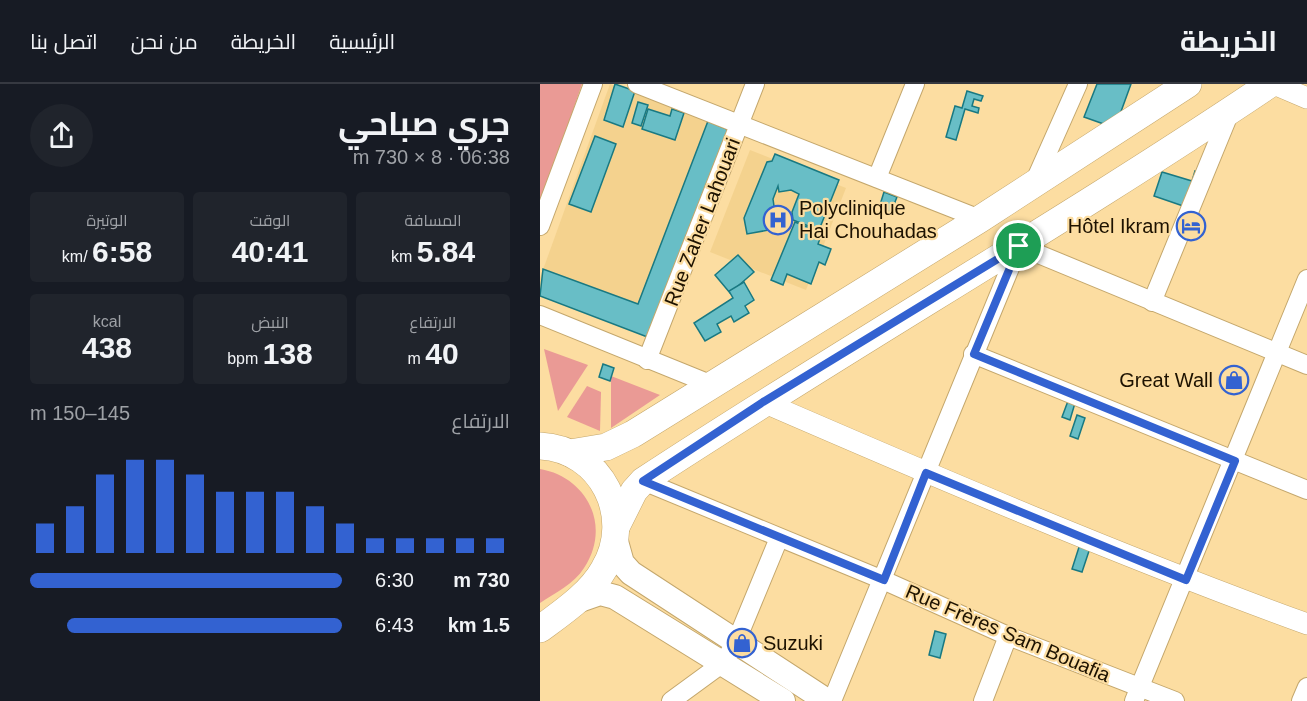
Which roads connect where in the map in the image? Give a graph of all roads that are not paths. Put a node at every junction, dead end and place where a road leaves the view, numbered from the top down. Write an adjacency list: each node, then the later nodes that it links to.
1 (593, 84): 14 (street)
2 (637, 84): 10 (street)
3 (755, 84): 10 (street, Rue Zaher Lahouari)
4 (915, 84): 11 (street)
5 (1078, 84): 12 (street)
6 (1188, 84): 12 (main road)
7 (1272, 84): 8 (street); 9 (main road)
8 (1307, 98)
9 (1230, 111): 15 (main road); 17 (street)
10 (740, 124): 11 (street); 21 (street, Rue Zaher Lahouari)
11 (877, 178): 13 (street)
12 (1034, 183): 13 (main road)
13 (981, 219): 23 (main road)
14 (540, 226)
15 (1019, 246): 17 (street); 20 (street); 24 (main road)
16 (1307, 279): 19 (street)
17 (1152, 302): 19 (street)
18 (540, 315): 21 (street)
19 (1277, 352): 22 (street); 27 (street)
20 (974, 354): 27 (street); 28 (street)
21 (648, 360): 23 (street)
22 (1307, 365)
23 (710, 384): 26 (main road)
24 (763, 402): 28 (street); 29 (main road)
25 (541, 441): 26 (main road)
26 (570, 453): 31 (main road)
27 (1235, 461): 30 (street); 34 (street)
28 (926, 473): 33 (street); 34 (street)
29 (643, 481): 31 (main road); 32 (street, Rue Frères Sam Bouafia)
30 (1307, 490)
31 (616, 531): 35 (main road); 39 (main road)
32 (779, 538): 33 (street, Rue Frères Sam Bouafia); 39 (street)
33 (884, 580): 38 (street, Rue Frères Sam Bouafia); 46 (street)
34 (1186, 580): 36 (street); 42 (street)
35 (577, 601): 37 (main road); 40 (main road)
36 (1307, 624)
37 (540, 629)
38 (1008, 636): 42 (street, Rue Frères Sam Bouafia); 47 (street)
39 (736, 642): 40 (street); 45 (main road)
40 (723, 663): 43 (street); 44 (main road)
41 (1307, 687): 49 (street)
42 (1137, 694): 48 (street, Rue Frères Sam Bouafia)
43 (671, 701)
44 (783, 701)
45 (827, 701)
46 (832, 701)
47 (983, 701)
48 (1174, 701)
49 (1301, 701)

